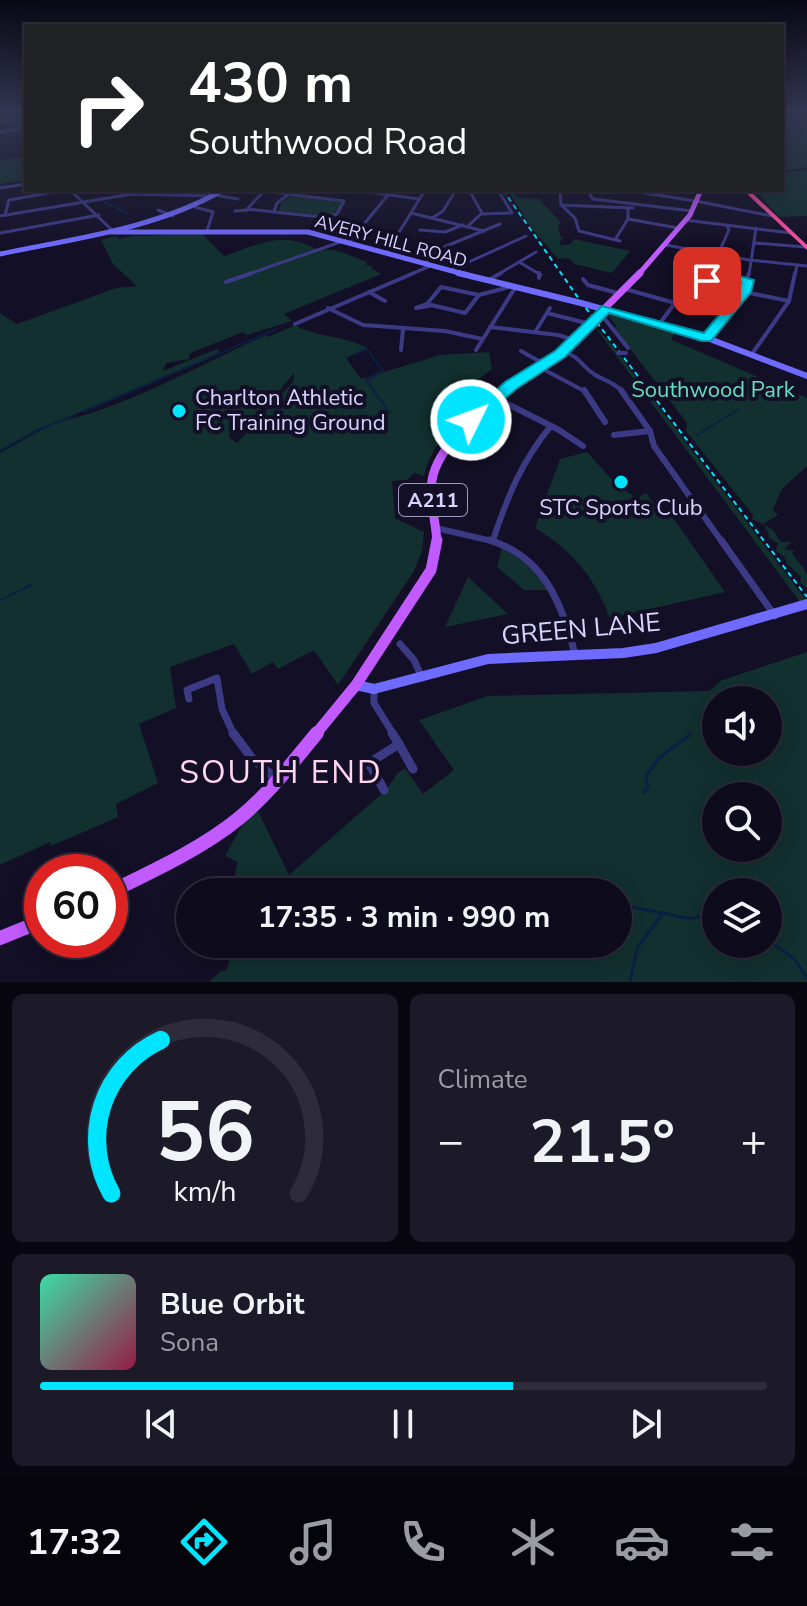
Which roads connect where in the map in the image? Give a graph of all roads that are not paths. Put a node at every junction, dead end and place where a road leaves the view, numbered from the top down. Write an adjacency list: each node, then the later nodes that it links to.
1 (24, 184): 2 (street)
2 (0, 188)
3 (56, 192): 43 (street)
4 (69, 192): 31 (street)
5 (134, 192): 29 (street); 31 (street)
6 (167, 192): 28 (street)
7 (180, 192): 21 (street)
8 (220, 192): 25 (street)
9 (261, 192): 35 (street)
10 (271, 192): 22 (street)
11 (367, 192): 23 (street)
12 (424, 192): 27 (street)
13 (455, 192): 46 (street)
14 (470, 192): 40 (street)
15 (499, 192): 40 (street)
16 (560, 192): 32 (street)
17 (656, 192): 30 (street)
18 (700, 192): 30 (main road, A211)
19 (750, 192): 42 (highway)
20 (750, 192): 66 (highway)
21 (193, 193): 25 (street)
22 (289, 194): 38 (street); 45 (street)
23 (388, 195): 27 (street); 63 (street)
24 (590, 195): 37 (street)
25 (214, 196): 26 (street); 33 (street)
26 (238, 199)
27 (419, 199): 39 (street)
28 (160, 200)
29 (136, 201)
30 (696, 201): 37 (main road, A211); 42 (street)
31 (77, 203): 41 (street); 43 (street)
32 (561, 205): 47 (street); 47 (street)
33 (195, 207): 44 (street); 52 (street)
34 (158, 210): 44 (street)
35 (248, 210): 36 (street); 38 (street)
36 (235, 211)
37 (692, 211): 48 (main road, A211)
38 (274, 212): 45 (street)
39 (411, 214): 46 (street); 67 (street)
40 (482, 214): 50 (street)
41 (99, 215): 58 (street); 59 (street)
42 (769, 215): 61 (highway)
43 (2, 216)
44 (173, 216): 55 (street)
45 (321, 217): 60 (street)
46 (432, 218): 50 (street)
47 (628, 219): 53 (street)
48 (685, 220): 51 (street); 53 (main road, A211)
49 (500, 224): 57 (street)
50 (466, 225): 56 (street); 57 (street)
51 (727, 226): 54 (street); 70 (street)
52 (208, 228): 55 (street, AVERY HILL ROAD); 60 (street, AVERY HILL ROAD)
53 (678, 228): 65 (main road, A211)
54 (756, 228): 61 (street); 64 (street)
55 (132, 230): 58 (street, AVERY HILL ROAD)
56 (420, 230)
57 (484, 231): 73 (street)
58 (114, 232): 69 (street, AVERY HILL ROAD)
59 (0, 233)
60 (312, 233): 63 (street, AVERY HILL ROAD)
61 (791, 233): 66 (highway)
62 (526, 236): 79 (street)
63 (348, 240): 67 (street, AVERY HILL ROAD); 86 (street)
64 (755, 243): 66 (street); 71 (street)
65 (666, 245): 70 (street); 89 (main road, A211)
66 (806, 247)
67 (387, 252): 73 (street, AVERY HILL ROAD)
68 (536, 252): 72 (street)
69 (0, 254)
70 (718, 254): 71 (street)
71 (753, 260): 75 (street); 83 (street)
72 (519, 262): 78 (street); 84 (street)
73 (427, 265): 79 (street, AVERY HILL ROAD); 90 (street)
74 (698, 265): 80 (street)
75 (797, 265): 76 (street); 94 (street)
76 (807, 266)
77 (543, 268): 78 (street)
78 (536, 269): 81 (street)
79 (449, 271): 84 (street, AVERY HILL ROAD)
80 (721, 275): 83 (street); 85 (street)
81 (539, 278)
82 (583, 279): 89 (street)
83 (748, 280): 91 (street)
84 (487, 281): 87 (street, AVERY HILL ROAD)
85 (707, 281)
86 (226, 282)
87 (512, 287): 92 (street); 97 (street, AVERY HILL ROAD); 101 (street)
88 (698, 288): 95 (street)
89 (623, 291): 95 (street); 97 (main road, A211)
90 (369, 292): 93 (street); 96 (street)
91 (745, 292): 94 (street); 104 (street)
92 (479, 295): 92 (street)
93 (385, 301)
94 (789, 301): 112 (street)
95 (675, 303): 99 (street)
96 (328, 308): 100 (street); 102 (street)
97 (603, 311): 98 (main road, A211, bridge); 99 (street, AVERY HILL ROAD); 111 (street, bridge)
98 (590, 323): 103 (street); 106 (main road, A211)
99 (660, 323): 104 (street, AVERY HILL ROAD)
100 (295, 324)
101 (490, 327): 103 (street); 105 (street)
102 (403, 329): 105 (street); 107 (street)
103 (535, 332): 106 (street)
104 (707, 338): 112 (street, AVERY HILL ROAD)
105 (482, 339): 108 (street)
106 (574, 340): 110 (main road, A211)
107 (401, 350)
108 (476, 350)
109 (521, 351): 113 (street)
110 (563, 351): 113 (main road, A211); 118 (street)
111 (618, 353)
112 (752, 354): 114 (street, AVERY HILL ROAD)
113 (542, 366): 115 (main road, A211); 116 (street)
114 (807, 376)
115 (496, 398): 117 (street); 121 (main road, A211)
116 (605, 422)
117 (551, 426): 120 (street); 122 (street)
118 (650, 431): 119 (street); 124 (street)
119 (614, 435)
120 (583, 446)
121 (436, 528): 122 (street); 128 (main road, A211)
122 (493, 540): 126 (street)
123 (805, 605): 124 (street, GREEN LANE)
124 (775, 616): 126 (street, GREEN LANE)
125 (400, 644): 127 (street)
126 (575, 654): 127 (street, GREEN LANE)
127 (422, 678): 129 (street, GREEN LANE)
128 (356, 685): 129 (street, GREEN LANE); 135 (main road, A211)
129 (374, 689): 131 (street)
130 (189, 699): 135 (street)
131 (399, 744): 132 (street); 133 (street)
132 (369, 763): 134 (street); 136 (street)
133 (413, 769)
134 (356, 770)
135 (278, 781): 137 (main road, A211)
136 (384, 790)
137 (128, 883)
138 (24, 928): 139 (main road)
139 (0, 938)

